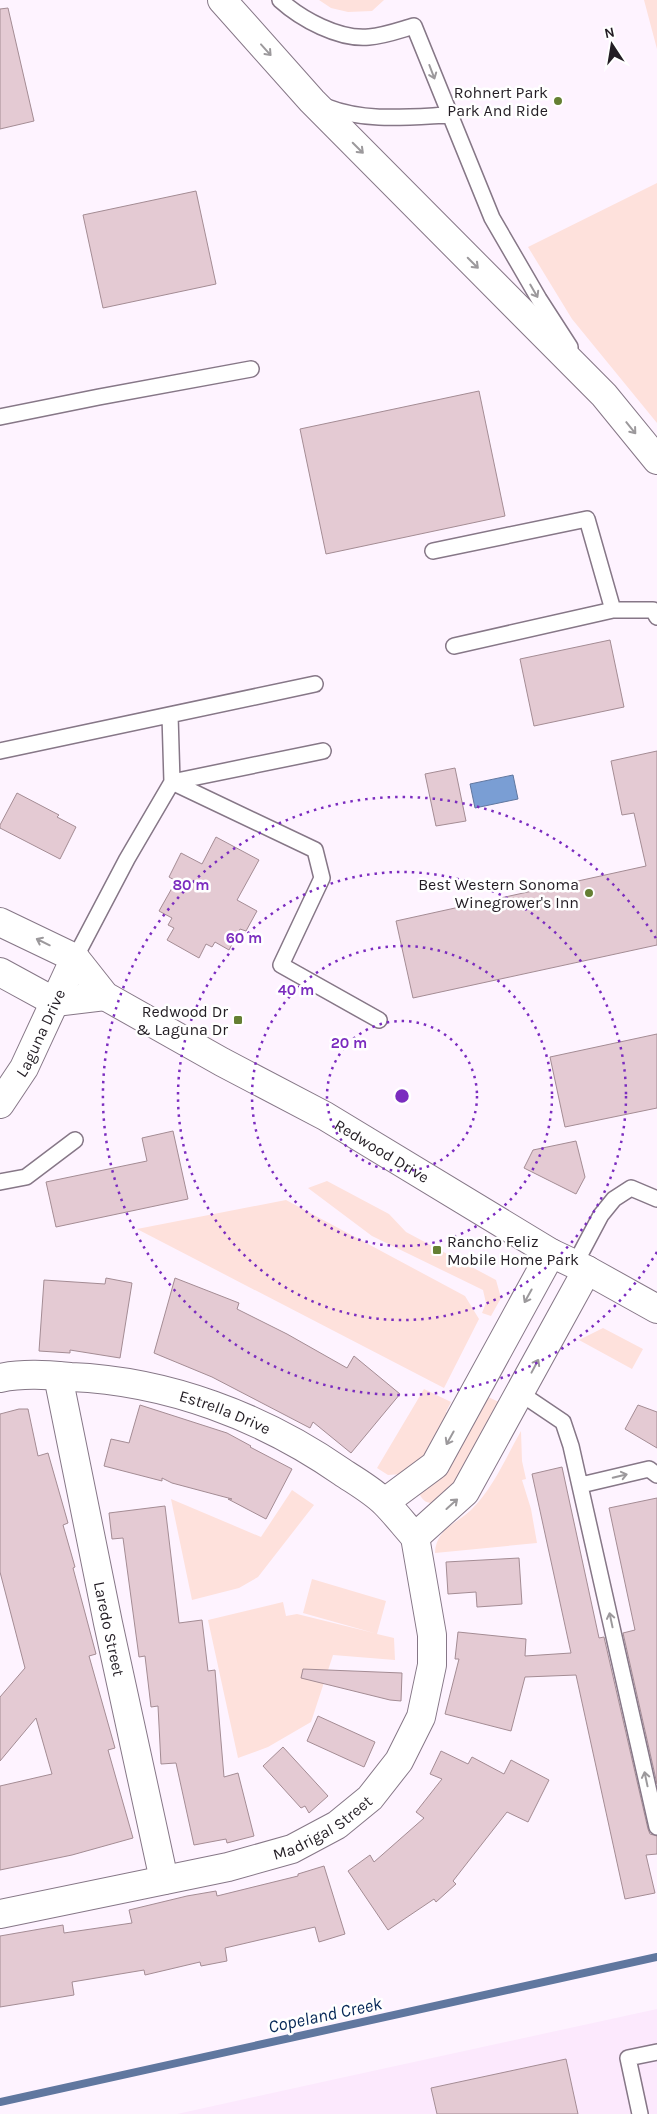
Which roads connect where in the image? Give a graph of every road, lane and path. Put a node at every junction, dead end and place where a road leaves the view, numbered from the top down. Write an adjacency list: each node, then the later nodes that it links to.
1 (222, 0): 3 (main road, one-way to 3)
2 (280, 0): 4 (lane, one-way to 4)
3 (312, 101): 4 (lane); 6 (main road, one-way to 6)
4 (449, 115): 6 (lane, one-way to 6)
5 (251, 369): 7 (lane)
6 (604, 395): 8 (main road, one-way to 8)
7 (0, 417)
8 (657, 460)
9 (433, 551): 10 (lane)
10 (613, 610): 11 (lane); 12 (lane)
11 (657, 617)
12 (454, 646)
13 (315, 684): 14 (lane)
14 (170, 715): 15 (lane); 17 (lane)
15 (0, 751)
16 (322, 751): 17 (lane)
17 (172, 782): 19 (lane); 23 (lane)
18 (0, 922): 19 (main road, Redwood Drive, one-way to 18)
19 (75, 958): 21 (main road, Redwood Drive); 22 (main road, Laguna Drive)
20 (0, 972): 22 (main road)
21 (105, 996): 22 (main road); 28 (main road, Redwood Drive)
22 (55, 1002): 24 (main road, Laguna Drive)
23 (379, 1020)
24 (0, 1104)
25 (75, 1140): 26 (lane)
26 (0, 1182)
27 (657, 1199): 28 (lane)
28 (571, 1262): 29 (main road, Redwood Drive); 32 (main road, one-way to 28); 35 (main road, one-way to 35)
29 (657, 1309)
30 (58, 1376): 31 (main road, Estrella Drive); 35 (main road, Estrella Drive); 38 (main road, Laredo Street)
31 (0, 1378)
32 (520, 1393): 34 (lane); 36 (main road, one-way to 32)
33 (657, 1475): 34 (lane, one-way to 33)
34 (582, 1485): 37 (lane, one-way to 34)
35 (385, 1502): 36 (main road, Estrella Drive)
36 (415, 1537): 38 (main road, Madrigal Street)
37 (657, 1827)
38 (164, 1880): 39 (main road, Madrigal Street)
39 (0, 1914)
40 (657, 2052): 41 (lane)
41 (640, 2114)

